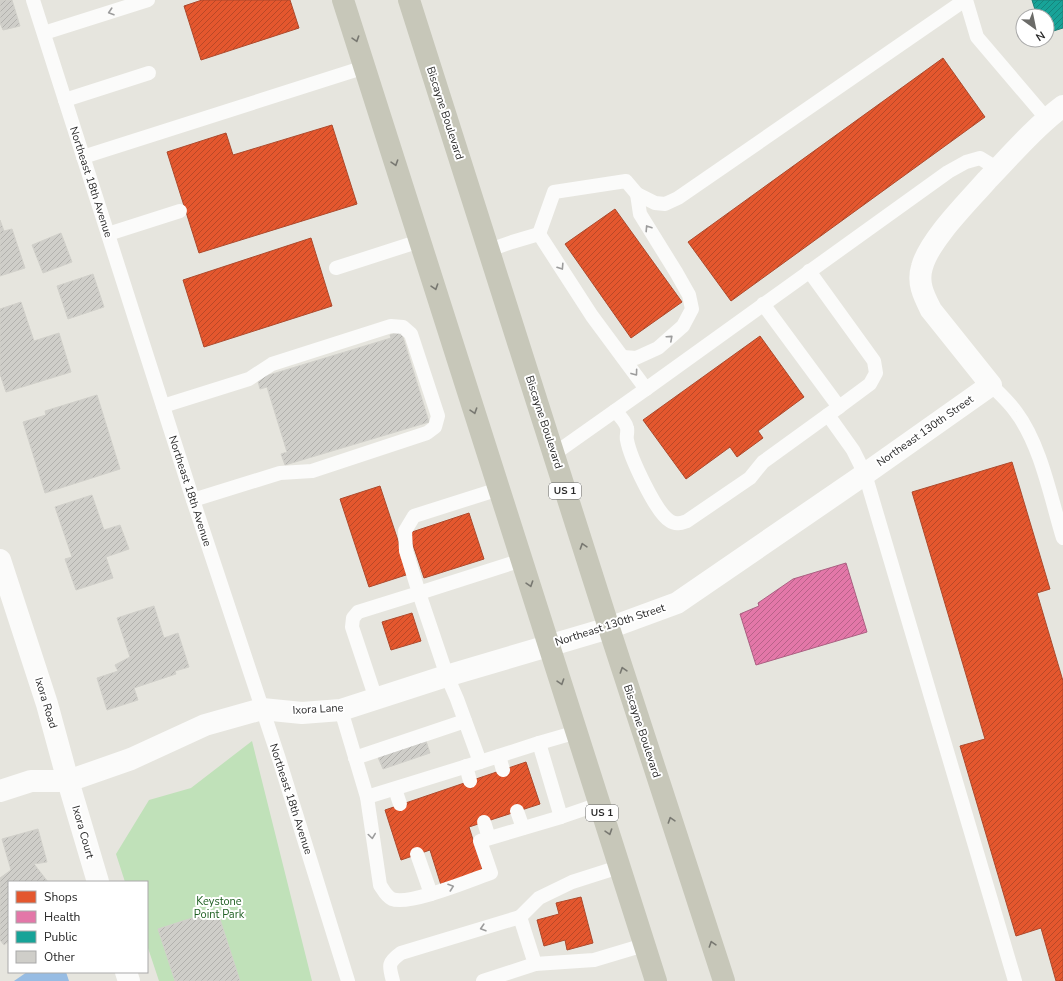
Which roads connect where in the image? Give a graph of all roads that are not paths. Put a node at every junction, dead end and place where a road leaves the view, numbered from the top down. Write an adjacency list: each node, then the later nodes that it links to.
1 (33, 0): 6 (lane, Northeast 18th Avenue)
2 (148, 0): 6 (lane, one-way to 6)
3 (409, 0): 18 (main road, Biscayne Boulevard / US 1)
4 (965, 0): 10 (lane); 13 (lane)
5 (346, 1): 7 (main road, US 1, one-way to 7)
6 (44, 33): 9 (lane, Northeast 18th Avenue)
7 (365, 67): 11 (lane); 17 (main road, US 1, one-way to 17)
8 (150, 73): 9 (lane)
9 (65, 100): 11 (lane, Northeast 18th Avenue)
10 (1055, 112): 12 (street)
11 (83, 157): 15 (lane, Northeast 18th Avenue)
12 (998, 169): 20 (lane); 23 (street)
13 (637, 194): 16 (lane); 22 (lane, one-way to 13)
14 (180, 211): 15 (lane)
15 (108, 234): 25 (lane, Northeast 18th Avenue)
16 (539, 234): 18 (lane); 22 (lane, one-way to 22)
17 (420, 241): 19 (lane); 30 (main road, US 1, one-way to 30)
18 (489, 250): 28 (main road, Biscayne Boulevard / US 1)
19 (336, 268)
20 (809, 272): 21 (lane); 27 (lane)
21 (763, 304): 24 (lane); 27 (lane)
22 (623, 357): 24 (lane, one-way to 24)
23 (990, 385): 29 (street, Northeast 130th Street); 32 (lane)
24 (646, 389): 26 (lane)
25 (163, 406): 31 (lane, Northeast 18th Avenue); 31 (lane)
26 (615, 411): 27 (lane); 28 (lane)
27 (833, 411): 29 (lane)
28 (554, 454): 36 (main road, Biscayne Boulevard / US 1, one-way to 28)
29 (865, 474): 36 (street, Northeast 130th Street); 74 (lane)
30 (499, 489): 34 (main road, US 1); 35 (lane)
31 (193, 500): 40 (lane, Northeast 18th Avenue)
32 (1063, 538)
33 (0, 560): 50 (street, Ixora Road)
34 (522, 560): 35 (lane); 37 (main road, US 1, one-way to 37)
35 (419, 593): 38 (lane); 39 (lane)
36 (609, 628): 37 (street, Northeast 130th Street); 73 (main road, Biscayne Boulevard / US 1, one-way to 36)
37 (549, 645): 38 (street, Ixora Lane); 43 (main road, US 1, one-way to 43)
38 (447, 676): 39 (street, Ixora Lane); 42 (lane)
39 (376, 699): 41 (street, Ixora Lane)
40 (262, 709): 41 (street, Ixora Lane); 50 (street, Ixora Lane); 70 (lane, Northeast 18th Avenue)
41 (341, 710): 46 (lane)
42 (465, 721): 46 (lane); 47 (lane)
43 (577, 732): 44 (lane); 56 (main road, US 1)
44 (539, 743): 45 (lane); 58 (lane)
45 (499, 756): 47 (lane); 49 (lane)
46 (355, 758): 54 (lane)
47 (480, 762): 48 (lane)
48 (466, 766): 51 (lane); 52 (lane)
49 (503, 770)
50 (68, 781): 53 (street); 64 (street, Ixora Court)
51 (470, 781)
52 (395, 789): 54 (lane); 55 (lane)
53 (0, 791)
54 (367, 797): 65 (lane, one-way to 65)
55 (400, 804)
56 (600, 804): 58 (lane); 63 (main road, US 1, one-way to 63)
57 (517, 812): 60 (lane)
58 (561, 817): 60 (lane)
59 (484, 822): 61 (lane)
60 (523, 828): 61 (lane)
61 (489, 838): 65 (lane, one-way to 61)
62 (417, 854): 65 (lane)
63 (620, 867): 66 (lane); 67 (main road, US 1)
64 (98, 881)
65 (431, 894)
66 (520, 917): 68 (lane); 71 (lane, one-way to 71)
67 (644, 945): 68 (lane); 69 (main road, US 1)
68 (535, 964): 72 (lane)
69 (651, 980)
70 (348, 981)
71 (394, 981)
72 (483, 981)
73 (724, 981)
74 (1015, 981)

